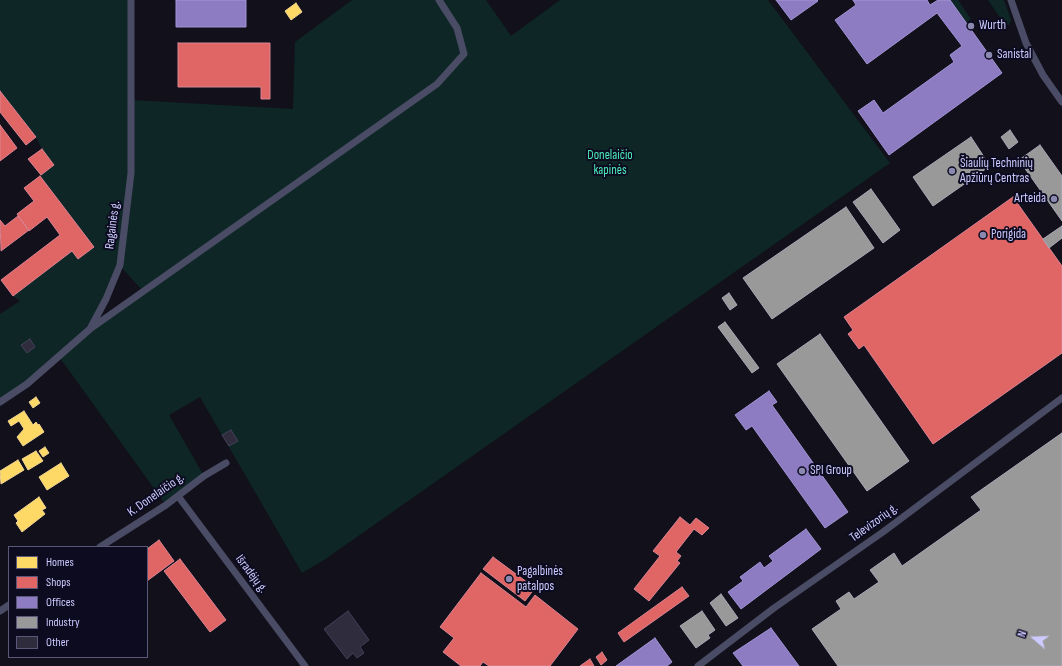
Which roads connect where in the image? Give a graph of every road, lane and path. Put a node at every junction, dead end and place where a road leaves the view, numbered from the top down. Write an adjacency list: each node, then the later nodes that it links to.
1 (131, 0): 5 (street, Ragainės g.)
2 (439, 0): 5 (street)
3 (1011, 0): 4 (street)
4 (1062, 102)
5 (90, 329): 7 (street, Ragainės g.)
6 (1062, 398): 12 (street, Televizorių g.)
7 (0, 402)
8 (226, 463): 9 (street, K. Donelaičio g.)
9 (178, 496): 10 (street, K. Donelaičio g.); 11 (street, Išradėjų g.)
10 (102, 546)
11 (305, 666)
12 (698, 666)

